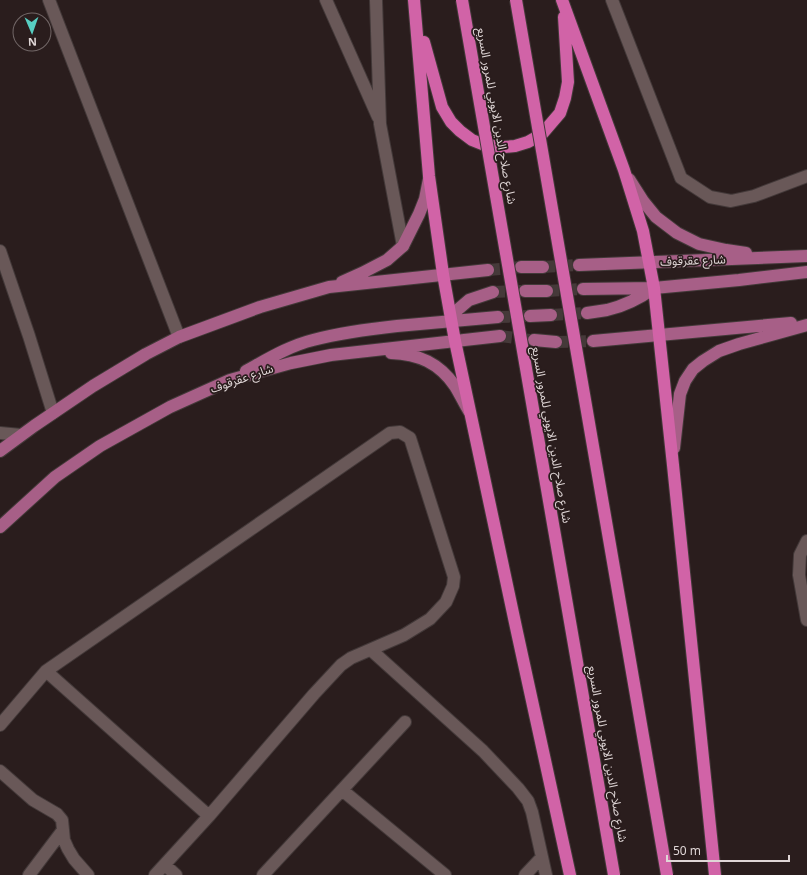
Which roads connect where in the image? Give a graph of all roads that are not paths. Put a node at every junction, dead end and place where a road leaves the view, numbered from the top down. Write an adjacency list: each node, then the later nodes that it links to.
1 (49, 0): 40 (street)
2 (326, 0): 10 (street)
3 (376, 0): 10 (street)
4 (414, 0): 9 (highway)
5 (462, 0): 75 (highway, شارع صلاح الدين الايوبي للمرور السريع, bridge)
6 (516, 0): 76 (highway, bridge)
7 (562, 0): 9 (highway); 11 (highway)
8 (612, 0): 13 (street)
9 (416, 16): 12 (highway)
10 (380, 124): 14 (street)
11 (624, 170): 17 (main road); 18 (highway)
12 (429, 176): 14 (main road); 24 (highway)
13 (807, 176)
14 (403, 246): 25 (main road)
15 (0, 251): 47 (street)
16 (807, 256): 17 (main road, شارع عقرقوف)
17 (785, 257): 18 (main road, شارع عقرقوف)
18 (649, 262): 19 (main road, شارع عقرقوف); 26 (highway)
19 (579, 264)
20 (521, 267): 21 (main road)
21 (543, 267)
22 (488, 270): 24 (main road)
23 (807, 272): 26 (main road)
24 (443, 274): 25 (main road); 35 (highway)
25 (329, 287): 40 (main road)
26 (654, 288): 27 (main road); 31 (main road); 38 (highway)
27 (583, 289)
28 (525, 291): 29 (main road)
29 (547, 291)
30 (492, 292): 35 (main road)
31 (587, 313)
32 (551, 315): 33 (main road)
33 (530, 316)
34 (498, 317): 35 (main road)
35 (452, 321): 42 (highway); 46 (main road)
36 (807, 322): 38 (main road)
37 (807, 326): 52 (main road)
38 (659, 335): 43 (main road); 52 (highway)
39 (500, 336): 42 (main road, شارع عقرقوف)
40 (179, 337): 47 (main road)
41 (534, 340): 44 (main road)
42 (455, 341): 45 (main road, شارع عقرقوف); 48 (highway)
43 (593, 341)
44 (556, 342)
45 (362, 351): 46 (main road, شارع عقرقوف); 48 (main road)
46 (230, 380): 53 (main road, شارع عقرقوف)
47 (53, 413): 50 (main road)
48 (471, 414): 74 (highway)
49 (0, 433): 50 (street)
50 (21, 435): 51 (main road)
51 (0, 451)
52 (673, 465): 77 (highway)
53 (0, 527)
54 (807, 541): 55 (street)
55 (807, 620)
56 (371, 650): 57 (street); 62 (street); 64 (street)
57 (46, 671): 59 (street); 62 (street)
58 (405, 722): 61 (street)
59 (0, 725)
60 (0, 771): 63 (street)
61 (342, 790): 70 (street); 71 (street)
62 (209, 816): 65 (street)
63 (63, 830): 66 (street); 67 (street)
64 (542, 857): 72 (street); 73 (street)
65 (165, 865): 68 (street); 69 (street)
66 (29, 875)
67 (88, 875)
68 (155, 875)
69 (176, 875)
70 (263, 875)
71 (445, 875)
72 (525, 875)
73 (546, 875)
74 (570, 875)
75 (614, 875)
76 (667, 875)
77 (715, 875)

